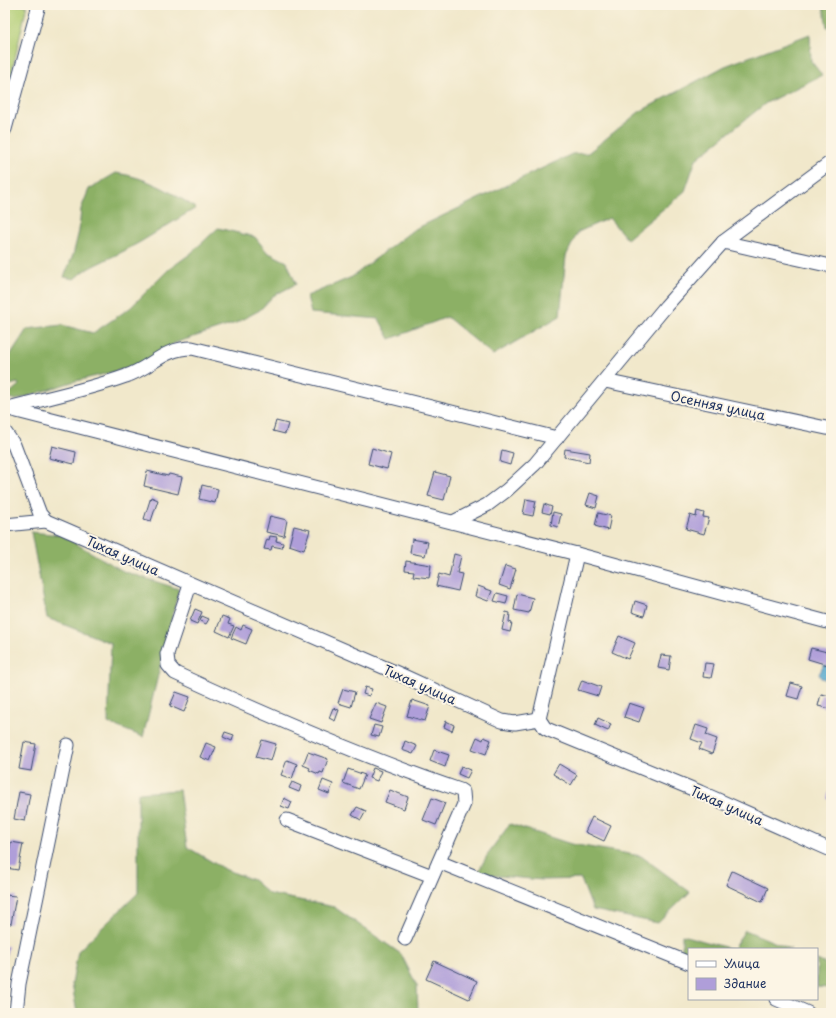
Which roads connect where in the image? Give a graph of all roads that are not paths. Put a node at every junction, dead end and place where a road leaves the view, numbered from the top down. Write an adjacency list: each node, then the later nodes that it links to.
1 (39, 5): 2 (street)
2 (5, 129)
3 (831, 162): 4 (street)
4 (723, 242): 5 (street); 6 (street)
5 (831, 266)
6 (605, 381): 8 (street, Осенняя улица); 10 (street)
7 (5, 408): 10 (street); 12 (street)
8 (831, 429)
9 (5, 432): 11 (street)
10 (557, 438): 12 (street)
11 (46, 521): 13 (street, Тихая улица); 15 (street, Тихая улица)
12 (453, 522): 14 (street)
13 (5, 525)
14 (577, 554): 16 (street); 17 (street)
15 (190, 585): 17 (street, Тихая улица); 21 (street)
16 (831, 623)
17 (539, 719): 20 (street, Тихая улица)
18 (68, 745): 26 (street)
19 (286, 820): 22 (street)
20 (831, 850)
21 (439, 862): 22 (street); 24 (street)
22 (432, 876): 23 (street)
23 (405, 939)
24 (688, 963)
25 (778, 1000): 27 (street)
26 (16, 1013)
27 (808, 1013)

